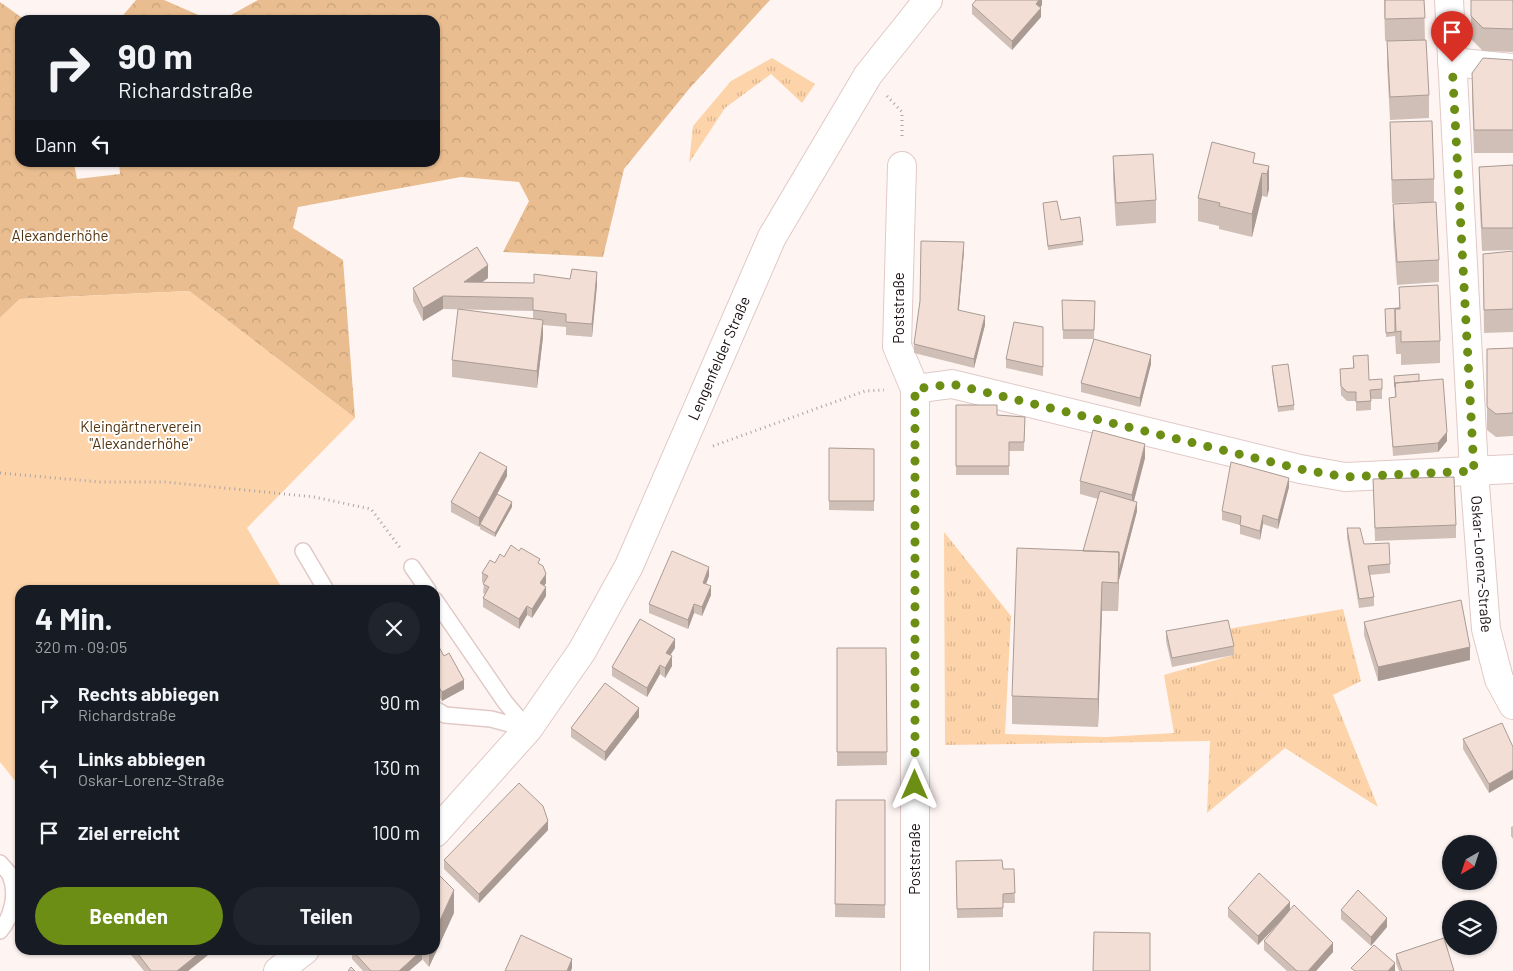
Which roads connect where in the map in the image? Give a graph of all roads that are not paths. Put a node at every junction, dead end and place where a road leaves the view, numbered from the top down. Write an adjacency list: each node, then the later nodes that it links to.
1 (928, 0): 16 (street, Lengenfelder Straße)
2 (1449, 0): 3 (street, Oskar-Lorenz-Straße)
3 (1452, 62): 4 (street); 8 (street, Oskar-Lorenz-Straße)
4 (1513, 68)
5 (902, 166): 6 (street, Poststraße)
6 (915, 389): 8 (street); 22 (street, Poststraße)
7 (1513, 469): 8 (street)
8 (1474, 471): 14 (street, Oskar-Lorenz-Straße)
9 (303, 551): 11 (lane)
10 (412, 567): 12 (lane)
11 (323, 585)
12 (425, 585)
13 (440, 607): 16 (lane)
14 (1513, 705)
15 (440, 712): 16 (lane)
16 (528, 729): 17 (street, Lengenfelder Straße)
17 (440, 823)
18 (0, 863): 19 (lane)
19 (0, 931)
20 (299, 955): 21 (street)
21 (278, 971)
22 (914, 971)

